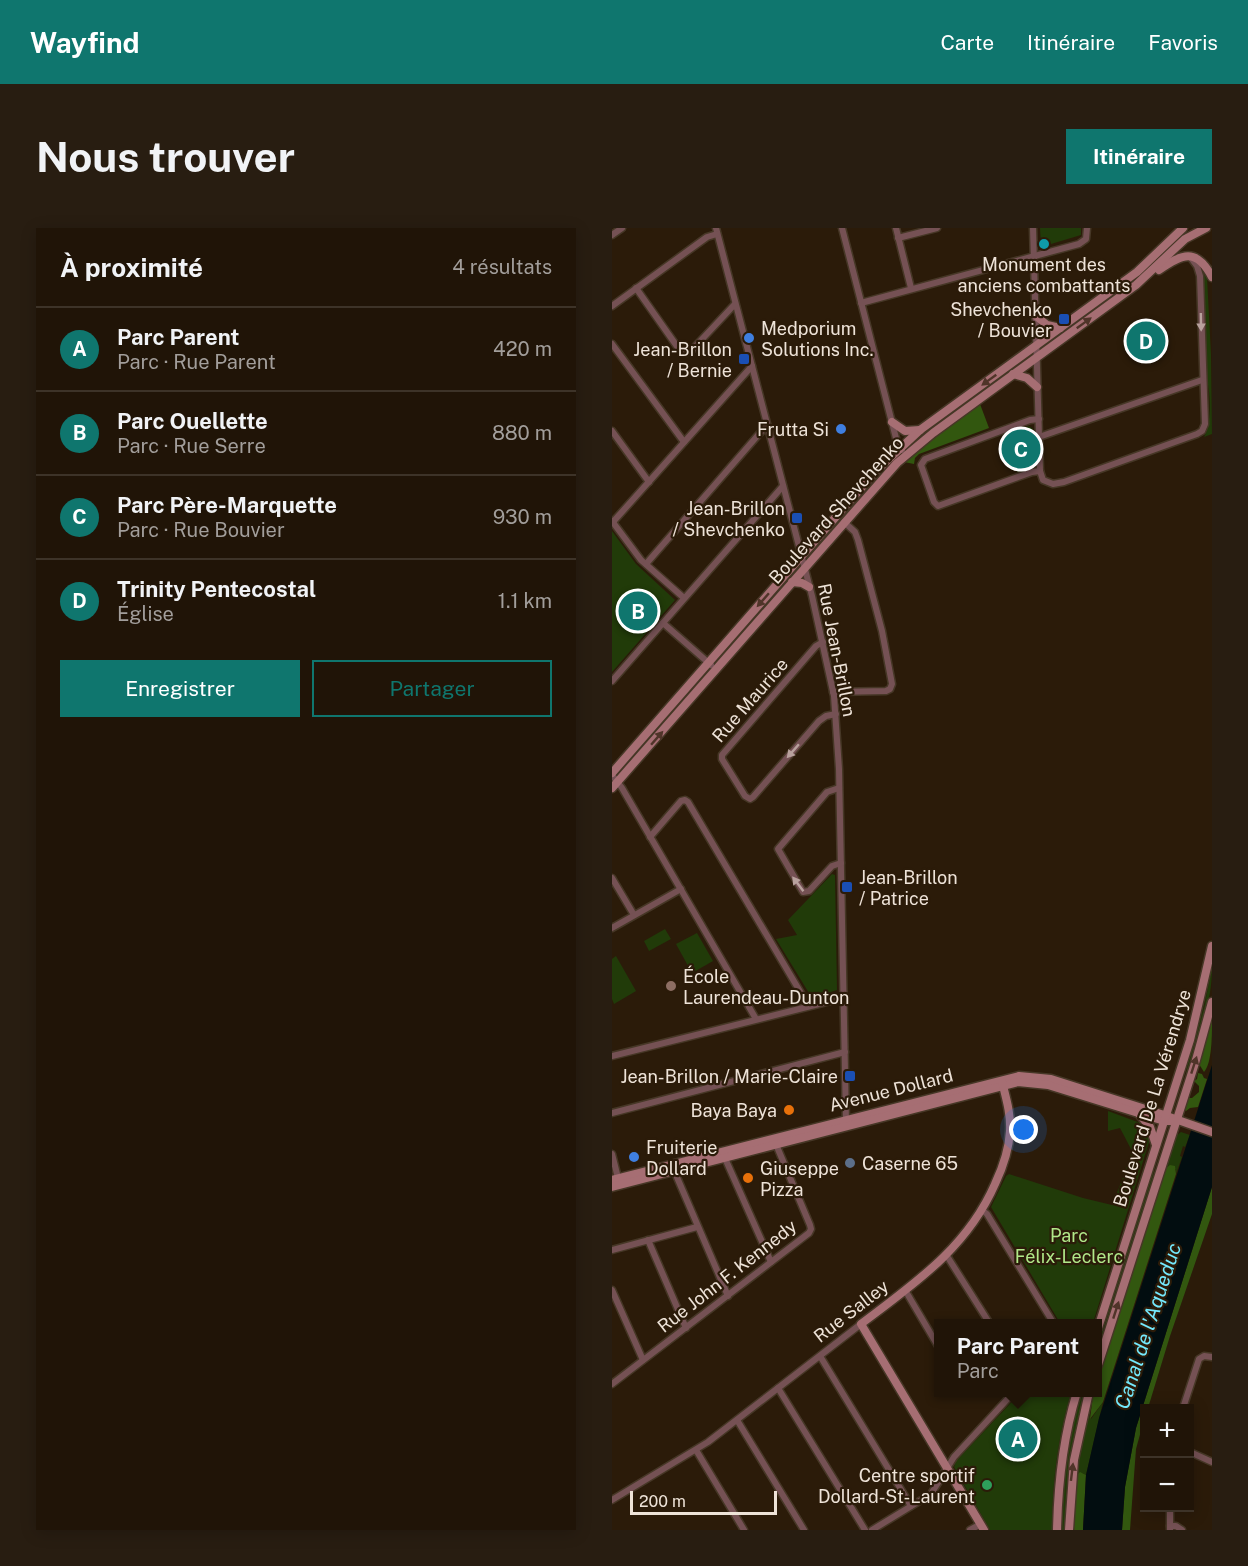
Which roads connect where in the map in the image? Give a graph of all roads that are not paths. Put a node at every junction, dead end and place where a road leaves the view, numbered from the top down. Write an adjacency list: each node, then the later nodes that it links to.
1 (622, 228): 10 (street)
2 (842, 228): 18 (street)
3 (896, 228): 11 (street)
4 (937, 228): 11 (street)
5 (1088, 228): 12 (street)
6 (1183, 228): 22 (street, Boulevard Shevchenko)
7 (1206, 228): 15 (street, Boulevard Shevchenko)
8 (1032, 229): 12 (street)
9 (717, 231): 16 (street); 19 (street, Rue Jean-Brillon)
10 (612, 235)
11 (898, 238): 17 (street)
12 (1033, 256): 17 (street); 21 (street)
13 (1191, 257): 14 (street); 15 (street); 28 (street, one-way to 28)
14 (1212, 277)
15 (1136, 285): 25 (street, Boulevard Shevchenko, one-way to 15)
16 (636, 288): 19 (street); 20 (street)
17 (911, 288): 18 (street)
18 (861, 303): 31 (street)
19 (735, 304): 26 (street, Rue Jean-Brillon)
20 (612, 306)
21 (1035, 315): 22 (street); 24 (street)
22 (1060, 327): 24 (street, Boulevard Shevchenko)
23 (612, 344): 36 (street)
24 (1036, 345): 25 (street); 33 (street, Boulevard Shevchenko, one-way to 33)
25 (1036, 357): 27 (street, Boulevard Shevchenko); 29 (street)
26 (752, 366): 32 (street, Rue Jean-Brillon); 36 (street)
27 (1013, 374): 29 (street); 38 (street, Boulevard Shevchenko)
28 (1202, 380): 35 (street); 39 (street)
29 (1037, 387): 30 (street)
30 (1039, 419): 35 (street); 39 (street)
31 (892, 422): 33 (street); 37 (street)
32 (766, 426): 41 (street, Rue Jean-Brillon); 45 (street)
33 (920, 430): 37 (street, Boulevard Shevchenko)
34 (612, 431): 40 (street)
35 (1039, 437): 39 (street)
36 (684, 442): 40 (street)
37 (900, 447): 38 (street); 44 (street, Boulevard Shevchenko)
38 (906, 454): 43 (street, Boulevard Shevchenko)
39 (1040, 471)
40 (649, 482): 42 (street)
41 (783, 486): 44 (street, Rue Jean-Brillon); 49 (street)
42 (613, 521): 45 (street)
43 (844, 522): 46 (street, Boulevard Shevchenko); 55 (street)
44 (801, 556): 46 (street, Rue Jean-Brillon); 52 (street, Boulevard Shevchenko, one-way to 52)
45 (646, 564): 49 (street)
46 (804, 568): 47 (street, Boulevard Shevchenko); 48 (street, Rue Jean-Brillon)
47 (792, 582): 48 (street); 53 (street, Boulevard Shevchenko)
48 (809, 587): 51 (street, Rue Jean-Brillon)
49 (684, 598): 50 (street)
50 (663, 623): 52 (street); 54 (street)
51 (823, 642): 55 (street, Rue Jean-Brillon); 56 (street, Rue Maurice, one-way to 51)
52 (708, 663): 53 (street); 57 (street, Boulevard Shevchenko)
53 (716, 669): 57 (street, Boulevard Shevchenko, one-way to 53)
54 (612, 681)
55 (833, 692): 56 (street, Rue Jean-Brillon)
56 (836, 714): 58 (street, Rue Jean-Brillon)
57 (613, 779): 59 (street)
58 (839, 788): 60 (street, Rue Jean-Brillon); 60 (street, one-way to 58)
59 (650, 837): 62 (street); 68 (street)
60 (840, 863): 66 (street, Rue Jean-Brillon)
61 (612, 878): 63 (street)
62 (681, 889): 63 (street); 69 (street)
63 (634, 915): 64 (street)
64 (612, 928)
65 (1212, 946): 75 (street, Boulevard De La Vérendrye)
66 (843, 998): 68 (street); 70 (street, Rue Jean-Brillon)
67 (1212, 1002): 76 (street, Boulevard De La Vérendrye, one-way to 67)
68 (808, 1005): 69 (street)
69 (756, 1019): 71 (street)
70 (845, 1052): 73 (street); 77 (street, Rue Jean-Brillon)
71 (612, 1056)
72 (1002, 1082): 74 (street, Avenue Dollard); 75 (street, Avenue Dollard); 77 (street, Avenue Dollard); 85 (street, Rue Salley)
73 (612, 1113)
74 (1137, 1113): 75 (street, Avenue Dollard); 80 (street)
75 (1165, 1118): 76 (street, Avenue Dollard); 80 (street, Boulevard De La Vérendrye)
76 (1176, 1121): 78 (street, Avenue Dollard); 100 (street, Boulevard De La Vérendrye, one-way to 76)
77 (847, 1122): 79 (street, Avenue Dollard)
78 (1212, 1132)
79 (774, 1141): 82 (street, Avenue Dollard); 90 (street, Rue John F. Kennedy)
80 (1156, 1146): 96 (street, Boulevard De La Vérendrye)
81 (612, 1154): 84 (street)
82 (724, 1154): 83 (street, Avenue Dollard); 90 (street)
83 (673, 1168): 84 (street, Avenue Dollard); 86 (street)
84 (616, 1183)
85 (982, 1210): 89 (street, Rue Salley); 95 (street)
86 (697, 1227): 87 (street); 93 (street)
87 (648, 1240): 88 (street); 98 (street)
88 (612, 1250)
89 (947, 1256): 92 (street, Rue Salley); 94 (street)
90 (771, 1262): 93 (street, Rue John F. Kennedy)
91 (612, 1290): 103 (street)
92 (905, 1290): 97 (street, Rue Salley); 99 (street)
93 (728, 1296): 98 (street, Rue John F. Kennedy)
94 (987, 1319)
95 (1052, 1319)
96 (1101, 1319)
97 (861, 1324): 101 (street, Rue Salley); 114 (street)
98 (686, 1328): 103 (street, Rue John F. Kennedy)
99 (934, 1338)
100 (1102, 1352)
101 (820, 1356): 105 (street, Rue Salley); 116 (street)
102 (1212, 1358): 109 (street)
103 (643, 1360): 104 (street, Rue John F. Kennedy)
104 (612, 1384)
105 (778, 1388): 110 (street, Rue Salley); 122 (street)
106 (1009, 1397): 114 (street)
107 (1076, 1397): 125 (street)
108 (1088, 1397): 126 (street, one-way to 108)
109 (1184, 1404)
110 (737, 1420): 111 (street, Rue Salley); 121 (street)
111 (696, 1450): 115 (street, Rue Salley); 120 (street)
112 (1194, 1454): 113 (street)
113 (1212, 1462)
114 (948, 1467): 116 (street); 118 (street)
115 (612, 1500)
116 (911, 1506): 123 (street)
117 (1170, 1512): 119 (street)
118 (983, 1527): 124 (street)
119 (1170, 1528): 127 (street)
120 (744, 1530)
121 (804, 1530)
122 (865, 1530)
123 (872, 1530)
124 (970, 1530)
125 (1057, 1530)
126 (1069, 1530)
127 (1182, 1530)

